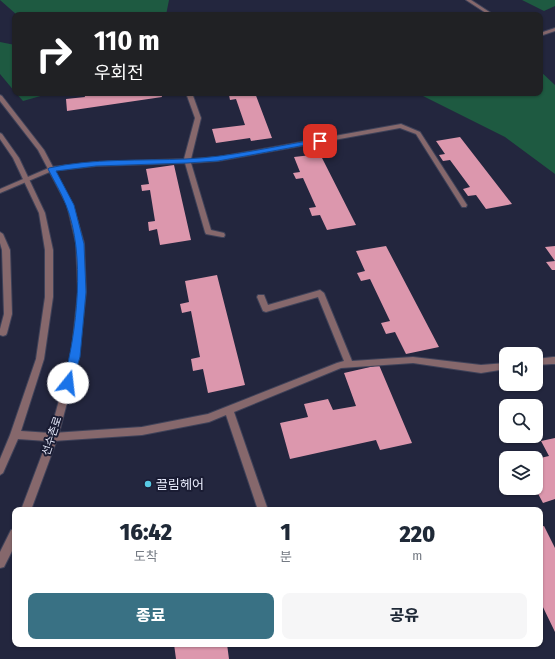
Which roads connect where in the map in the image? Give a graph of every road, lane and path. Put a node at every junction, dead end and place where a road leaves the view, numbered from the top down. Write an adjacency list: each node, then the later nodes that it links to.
1 (468, 0): 2 (street)
2 (487, 12)
3 (555, 29): 4 (street)
4 (543, 34)
5 (190, 96): 8 (street)
6 (0, 97): 9 (street, 선수촌로)
7 (0, 135): 10 (street)
8 (187, 161): 9 (street); 12 (street); 14 (street)
9 (51, 169): 10 (street); 23 (street, 선수촌로)
10 (26, 180): 11 (street); 22 (street)
11 (0, 191)
12 (464, 205)
13 (0, 234): 16 (street)
14 (222, 235)
15 (260, 297): 19 (street)
16 (3, 333)
17 (555, 361): 18 (street)
18 (543, 362)
19 (349, 364): 20 (street); 21 (street)
20 (499, 367)
21 (229, 410): 23 (street); 26 (street)
22 (14, 435): 23 (street); 24 (street)
23 (53, 437): 25 (street, 선수촌로)
24 (0, 470)
25 (27, 507)
26 (262, 507)
27 (12, 540): 28 (street)
28 (0, 563)

